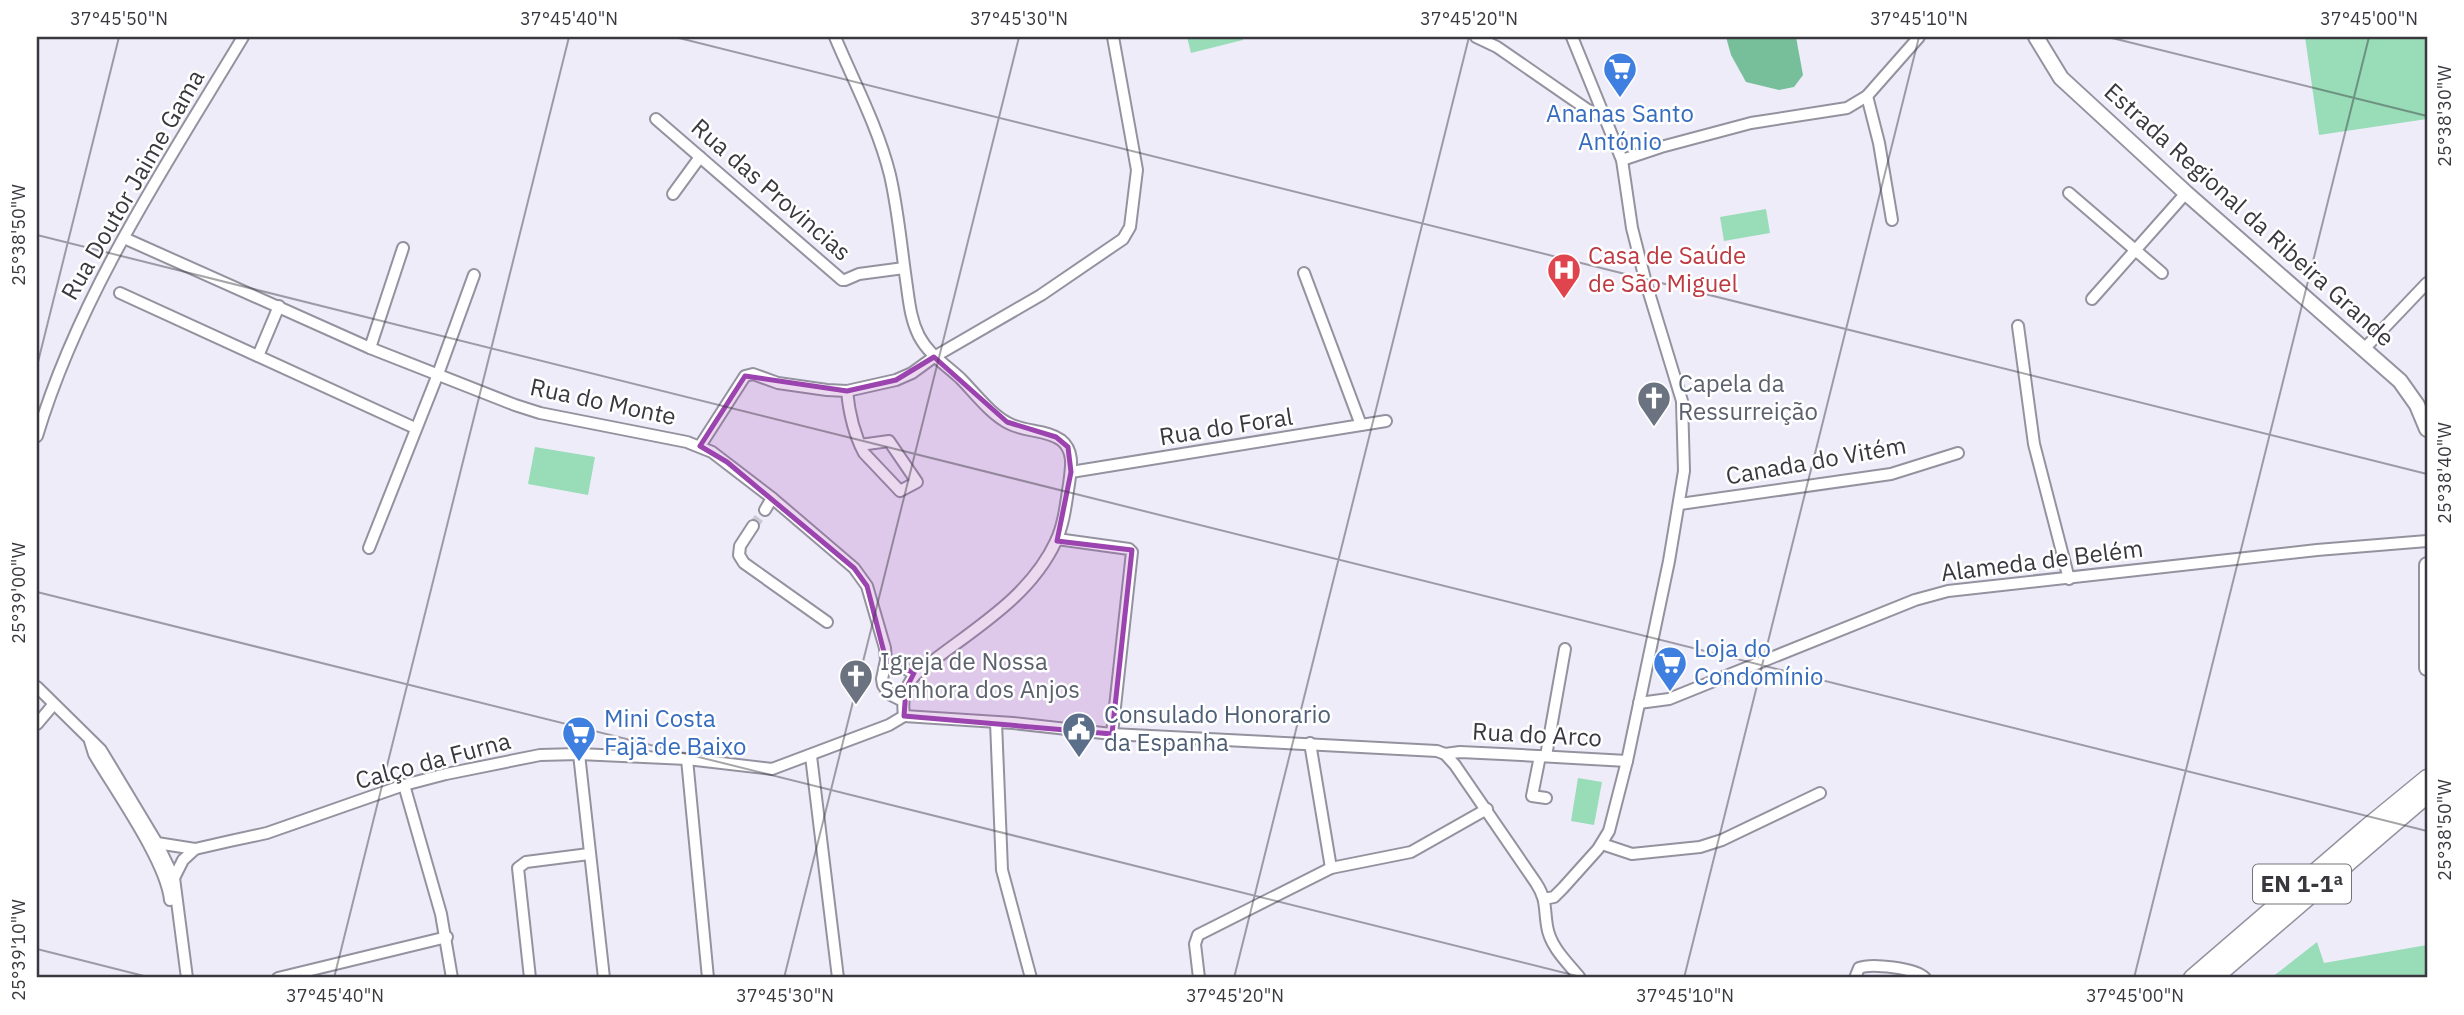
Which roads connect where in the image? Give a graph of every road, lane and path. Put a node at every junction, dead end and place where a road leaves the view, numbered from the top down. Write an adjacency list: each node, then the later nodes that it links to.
1 (243, 37): 17 (street, Rua Doutor Jaime Gama)
2 (835, 37): 20 (street)
3 (1113, 37): 32 (street)
4 (1476, 37): 9 (street)
5 (1572, 37): 9 (street)
6 (1919, 37): 8 (street)
7 (2036, 37): 14 (main road, Estrada Regional da Ribeira Grande)
8 (1867, 96): 12 (street); 16 (street)
9 (1603, 116): 12 (street)
10 (656, 118): 11 (street, Rua das Provincias)
11 (700, 157): 15 (street); 20 (street, Rua das Provincias)
12 (1622, 160): 45 (street)
13 (2069, 193): 19 (street)
14 (2186, 193): 19 (street); 30 (main road, Estrada Regional da Ribeira Grande)
15 (673, 194)
16 (1892, 220)
17 (124, 238): 27 (street, Rua do Monte); 39 (street, Rua Doutor Jaime Gama)
18 (403, 248): 29 (street)
19 (2136, 250): 22 (street); 26 (street)
20 (904, 268): 32 (street)
21 (1304, 273): 36 (street)
22 (2162, 273)
23 (474, 275): 33 (street)
24 (2427, 283): 30 (street)
25 (120, 293): 31 (street)
26 (2092, 299)
27 (279, 306): 29 (street, Rua do Monte); 31 (street)
28 (2018, 326): 52 (street)
29 (370, 348): 33 (street, Rua do Monte)
30 (2365, 348): 38 (main road, Estrada Regional da Ribeira Grande)
31 (258, 356): 37 (street)
32 (934, 357): 34 (street); 43 (street)
33 (438, 374): 37 (street); 40 (street, Rua do Monte)
34 (847, 391): 40 (street); 41 (street)
35 (1386, 421): 36 (street, Rua do Foral)
36 (1360, 425): 43 (street, Rua do Foral)
37 (415, 428): 50 (street)
38 (2427, 429)
39 (37, 436)
40 (700, 446): 44 (street, Rua do Monte)
41 (860, 446): 41 (street)
42 (1958, 453): 45 (street, Canada do Vitém)
43 (1071, 472): 48 (street)
44 (772, 498): 46 (street); 55 (street, Rua do Monte)
45 (1680, 504): 60 (street)
46 (765, 510)
47 (753, 526): 53 (street)
48 (1057, 539): 57 (street); 65 (street)
49 (2427, 541): 52 (street, Alameda de Belém)
50 (369, 548)
51 (2427, 565): 56 (main road)
52 (2069, 579): 60 (street, Alameda de Belém)
53 (827, 622)
54 (1564, 649): 70 (street)
55 (886, 660): 57 (street); 59 (street, Rua do Monte)
56 (2427, 668)
57 (915, 675): 59 (street)
58 (37, 687): 61 (street)
59 (903, 701): 62 (street)
60 (1639, 703): 72 (street)
61 (52, 705): 64 (street); 79 (street)
62 (904, 716): 63 (street, Rua do Arco); 69 (street, Calço da Furna)
63 (996, 722): 65 (street, Rua do Arco); 95 (street)
64 (37, 724)
65 (1112, 734): 66 (street, Rua do Arco)
66 (1310, 743): 68 (street, Rua do Arco); 83 (street)
67 (579, 754): 71 (street, Calço da Furna); 74 (street, Calço da Furna); 82 (street)
68 (1445, 754): 70 (street, Rua do Arco); 78 (street)
69 (811, 756): 71 (street, Calço da Furna); 94 (street)
70 (1543, 756): 72 (street, Rua do Arco); 77 (street)
71 (687, 760): 93 (street)
72 (1627, 761): 80 (street)
73 (2427, 778): 100 (highway, EN 1-1ª)
74 (404, 785): 81 (street, Calço da Furna); 86 (street)
75 (1820, 793): 80 (street)
76 (2427, 795): 101 (highway, EN 1-1ª)
77 (1546, 798)
78 (1487, 809): 83 (street); 85 (street)
79 (153, 844): 81 (street, Calço da Furna); 84 (street); 87 (street)
80 (1602, 844): 85 (street)
81 (195, 849): 84 (street)
82 (589, 854): 91 (street); 92 (street)
83 (1331, 868): 96 (street)
84 (174, 878): 88 (street)
85 (1544, 899): 97 (street)
86 (447, 937): 89 (street); 90 (street)
87 (180, 978)
88 (187, 978)
89 (278, 978)
90 (452, 978)
91 (530, 978)
92 (604, 978)
93 (708, 978)
94 (838, 978)
95 (1031, 978)
96 (1199, 978)
97 (1580, 978)
98 (1855, 978): 99 (street)
99 (1925, 978)
100 (2192, 978)
101 (2214, 978)

